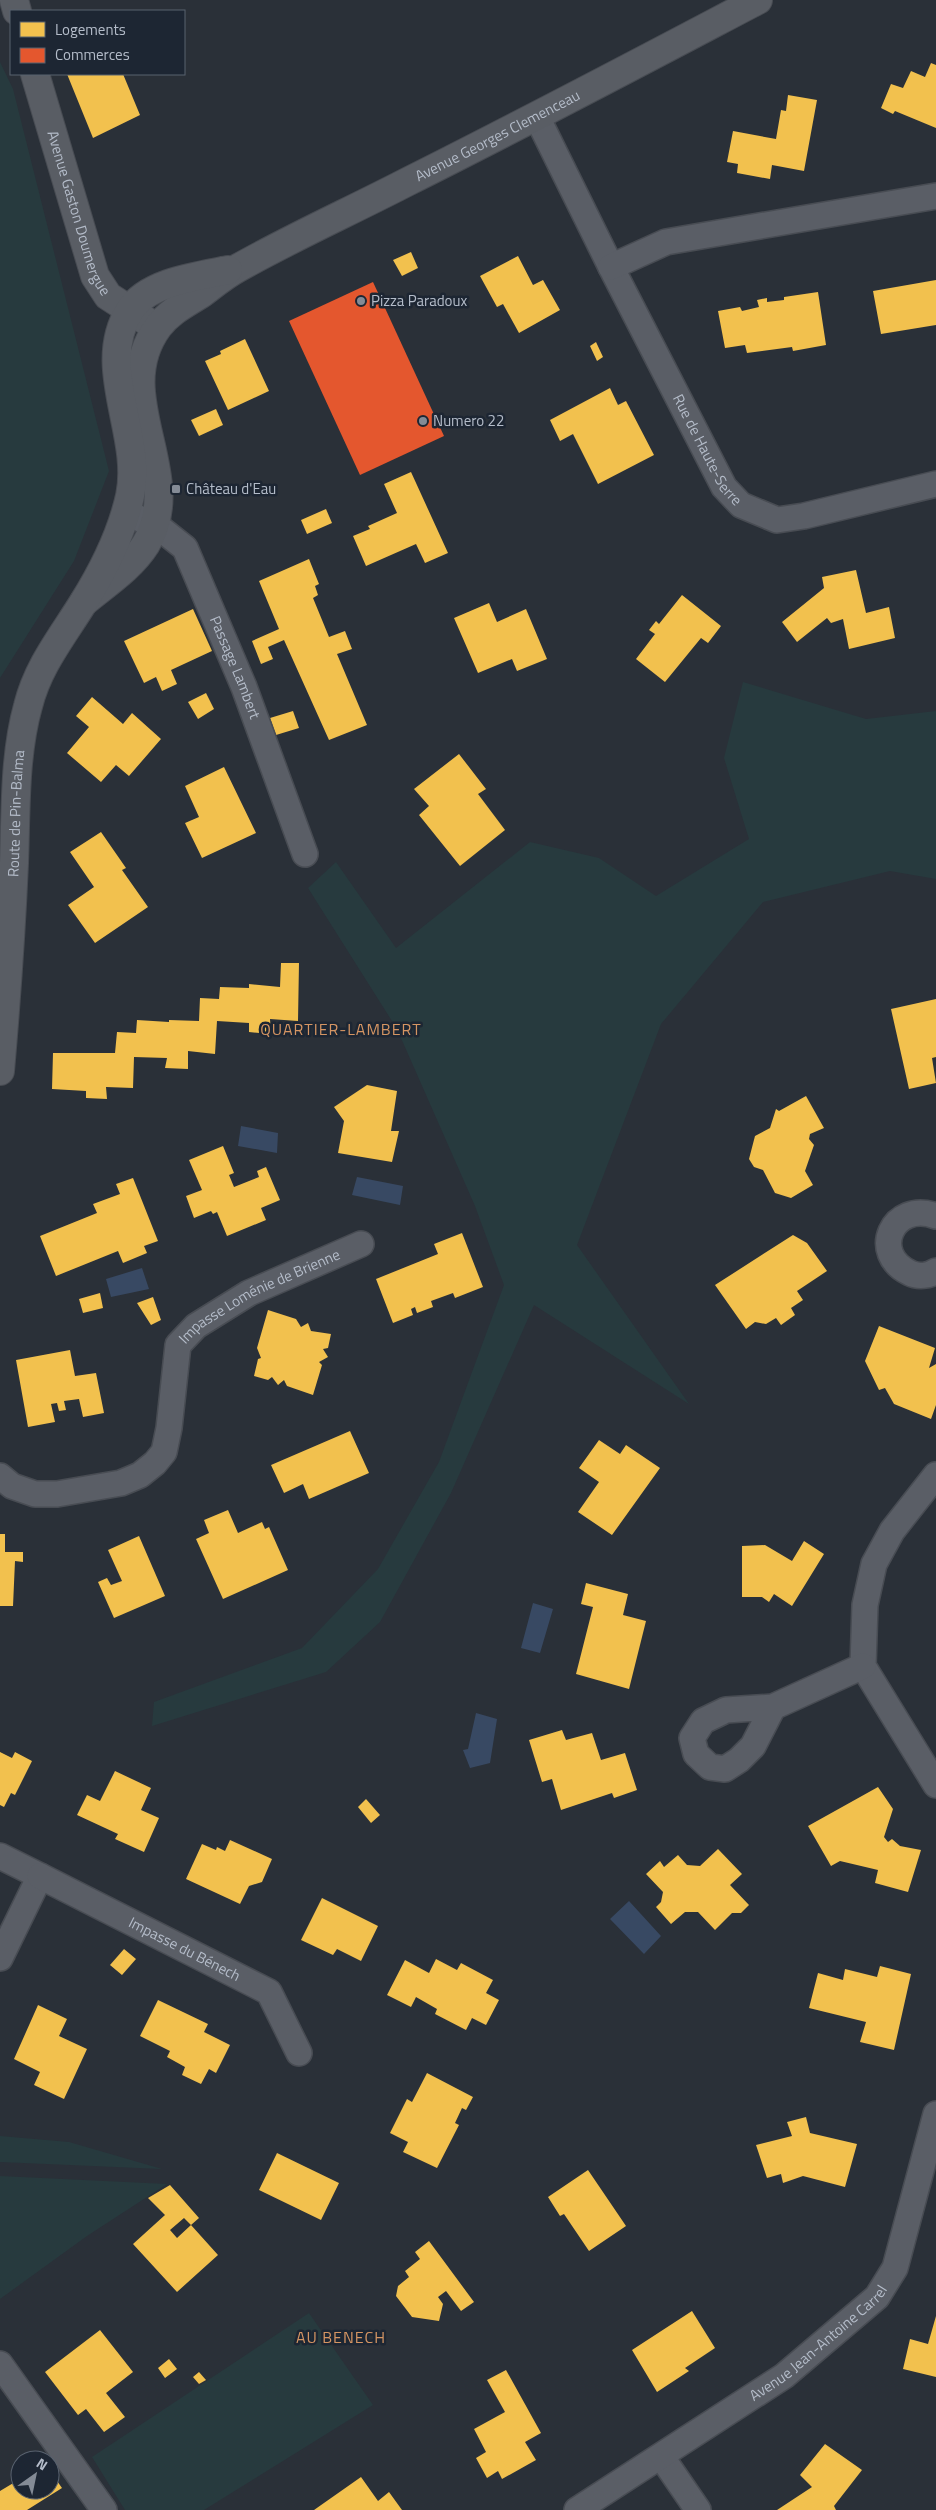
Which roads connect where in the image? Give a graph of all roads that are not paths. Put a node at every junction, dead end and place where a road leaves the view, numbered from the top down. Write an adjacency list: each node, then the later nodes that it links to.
1 (758, 0): 3 (main road, Avenue Georges Clemenceau)
2 (35, 75): 7 (main road, Avenue Gaston Doumergue)
3 (537, 117): 5 (street, Rue de Haute-Serre); 6 (main road, Avenue Georges Clemenceau)
4 (936, 196): 5 (street)
5 (611, 267): 9 (street, Rue de Haute-Serre)
6 (237, 268): 7 (main road, Avenue Georges Clemenceau); 8 (main road, Avenue Georges Clemenceau)
7 (130, 311): 8 (main road, Avenue Gaston Doumergue); 10 (main road, Route de Pin-Balma)
8 (158, 327): 11 (main road, Route de Pin-Balma)
9 (936, 484)
10 (126, 512): 11 (street, Passage Lambert); 12 (main road, Route de Pin-Balma)
11 (153, 525): 12 (main road, Route de Pin-Balma); 13 (street, Passage Lambert)
12 (84, 602): 14 (main road, Route de Pin-Balma)
13 (305, 854)
14 (0, 1071)
15 (936, 1216): 17 (street)
16 (361, 1244): 19 (street, Impasse Loménie de Brienne)
17 (936, 1271)
18 (936, 1475): 20 (street)
19 (0, 1476)
20 (863, 1666): 21 (street); 22 (street)
21 (774, 1707)
22 (936, 1785)
23 (0, 1856): 24 (street, Impasse du Bénech)
24 (40, 1876): 25 (street); 26 (street, Impasse du Bénech)
25 (0, 1958)
26 (299, 2054)
27 (936, 2114): 28 (street, Avenue Jean-Antoine Carrel)
28 (927, 2188): 30 (street, Avenue Jean-Antoine Carrel)
29 (0, 2364): 31 (street)
30 (661, 2456): 32 (street, Avenue Jean-Antoine Carrel); 33 (street)
31 (104, 2510)
32 (577, 2510)
33 (698, 2510)

